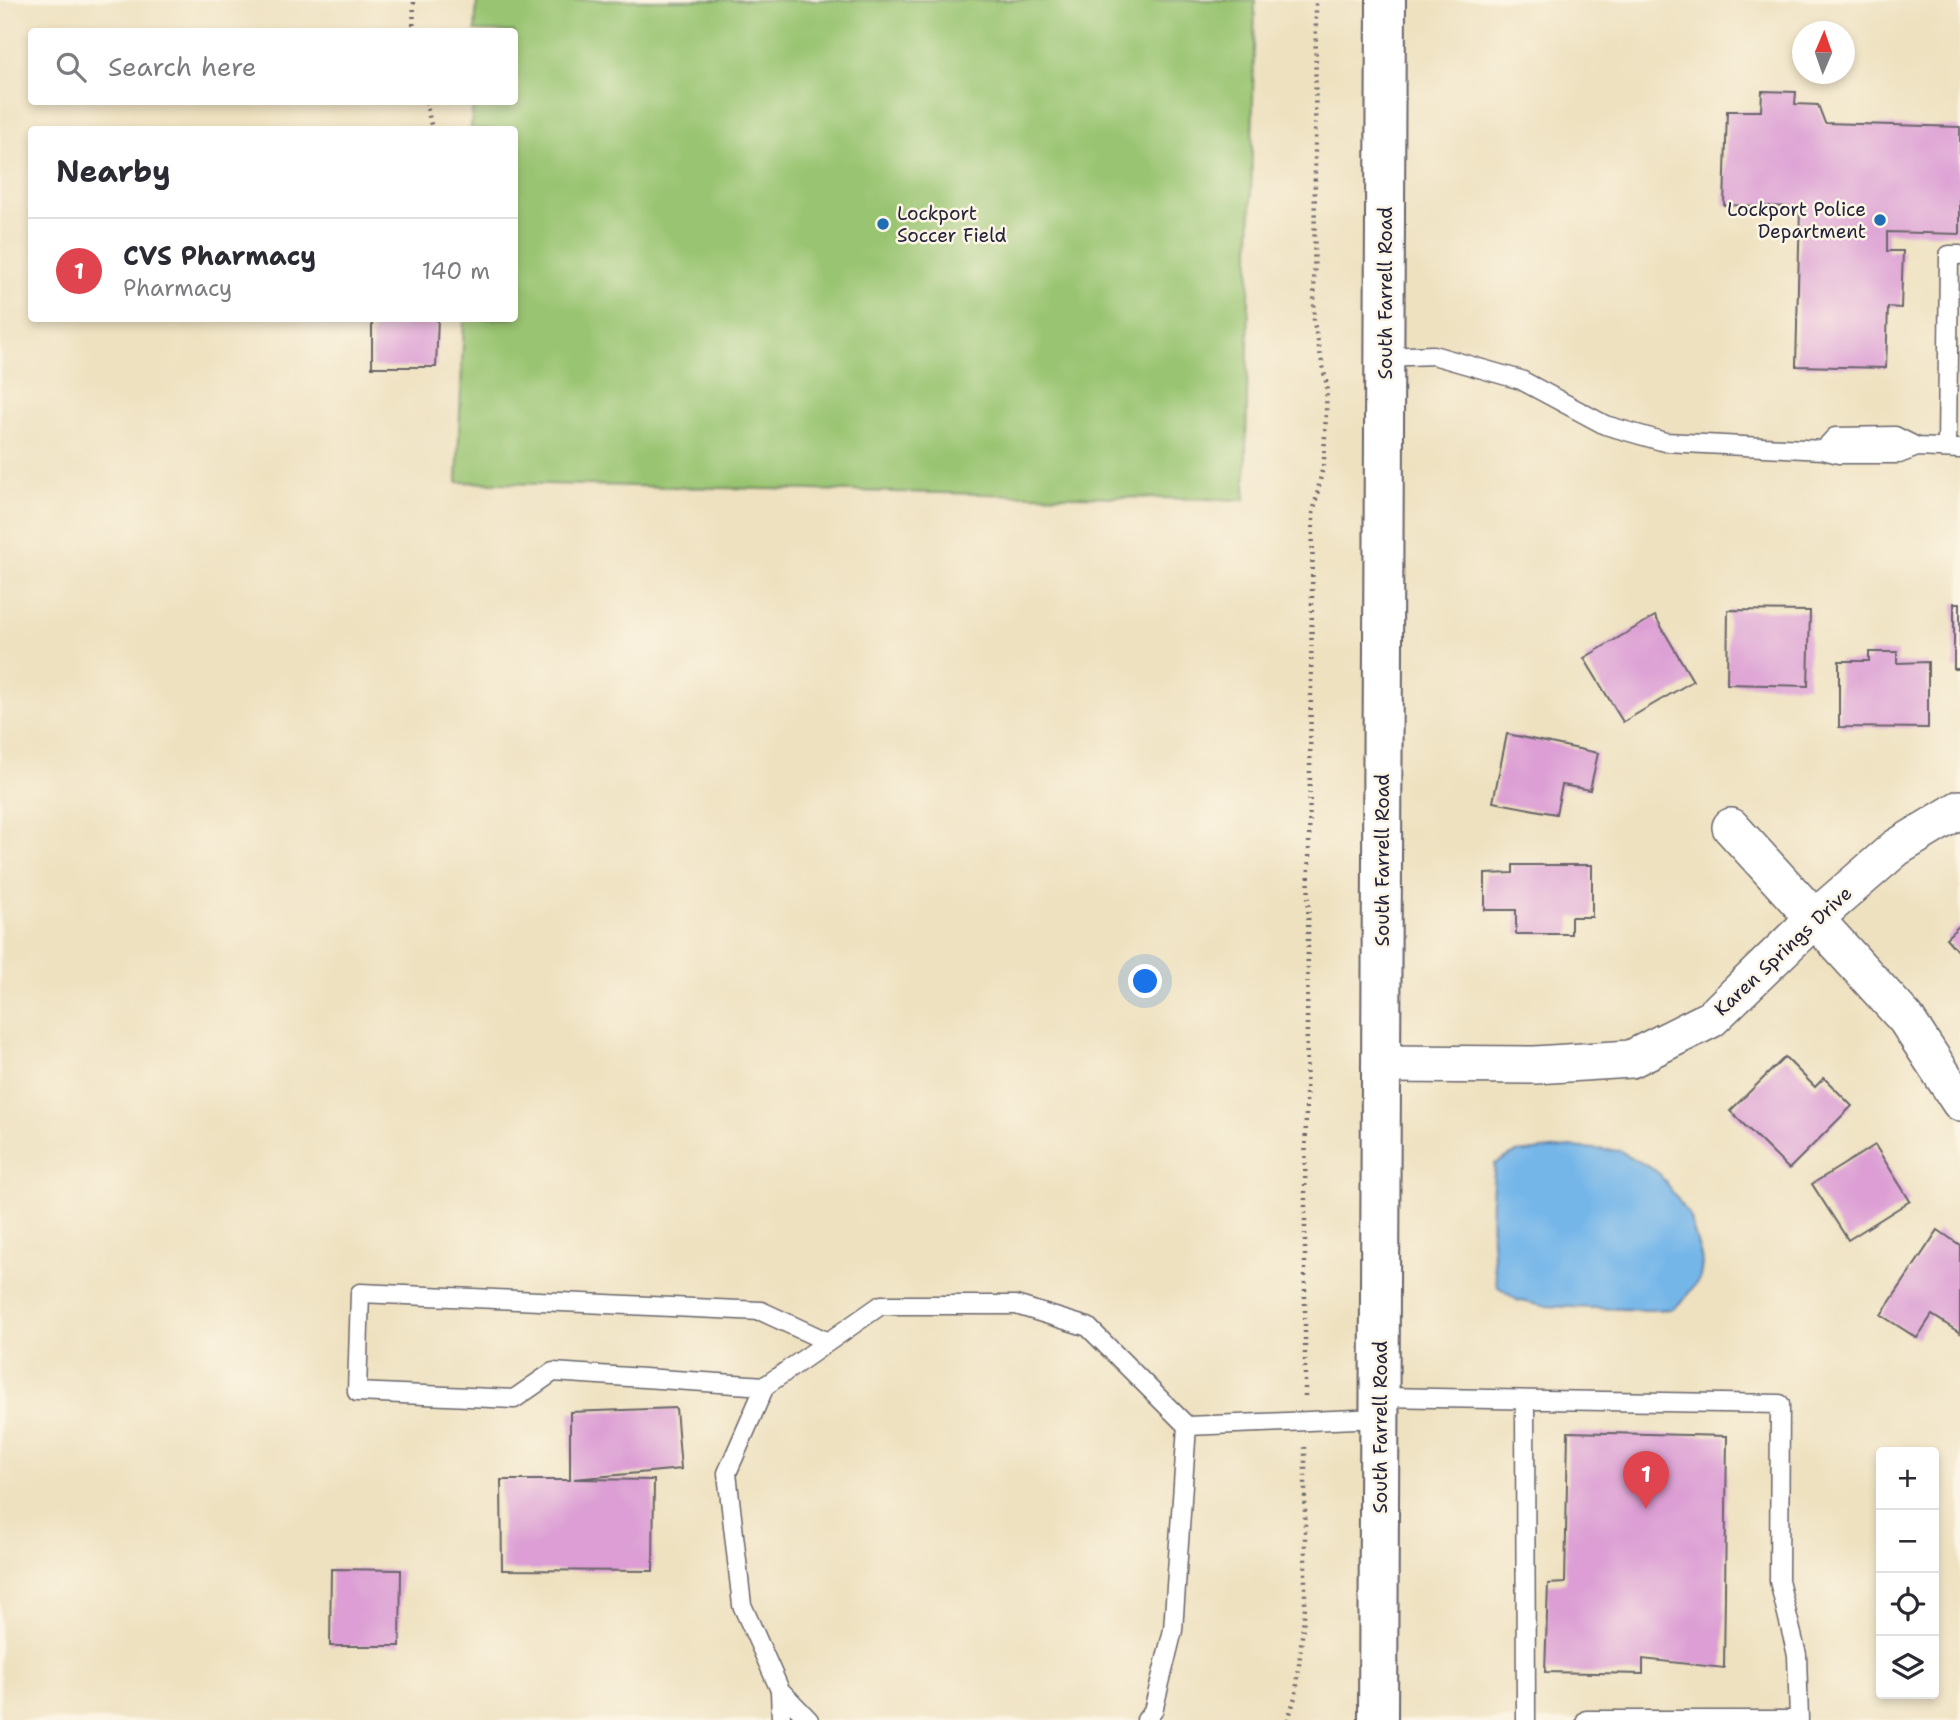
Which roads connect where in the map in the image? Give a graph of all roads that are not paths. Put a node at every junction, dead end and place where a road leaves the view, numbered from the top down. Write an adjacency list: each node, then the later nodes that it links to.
1 (1386, 0): 3 (street, South Farrell Road)
2 (1960, 255): 4 (lane)
3 (1384, 357): 4 (lane); 8 (street, South Farrell Road)
4 (1953, 449)
5 (1960, 809): 7 (street, Karen Springs Drive)
6 (1731, 827): 7 (street)
7 (1814, 919): 8 (street, Karen Springs Drive); 9 (street)
8 (1381, 1064): 13 (street, South Farrell Road)
9 (1960, 1102)
10 (828, 1342): 11 (lane); 11 (lane); 14 (lane)
11 (765, 1386): 15 (lane)
12 (1525, 1399): 13 (lane); 20 (lane); 22 (lane)
13 (1380, 1407): 14 (lane); 19 (street, South Farrell Road)
14 (1187, 1426): 18 (lane)
15 (780, 1690): 16 (lane); 17 (lane)
16 (781, 1720)
17 (809, 1720)
18 (1146, 1720)
19 (1378, 1720)
20 (1526, 1720)
21 (1586, 1720): 22 (lane)
22 (1799, 1720)

